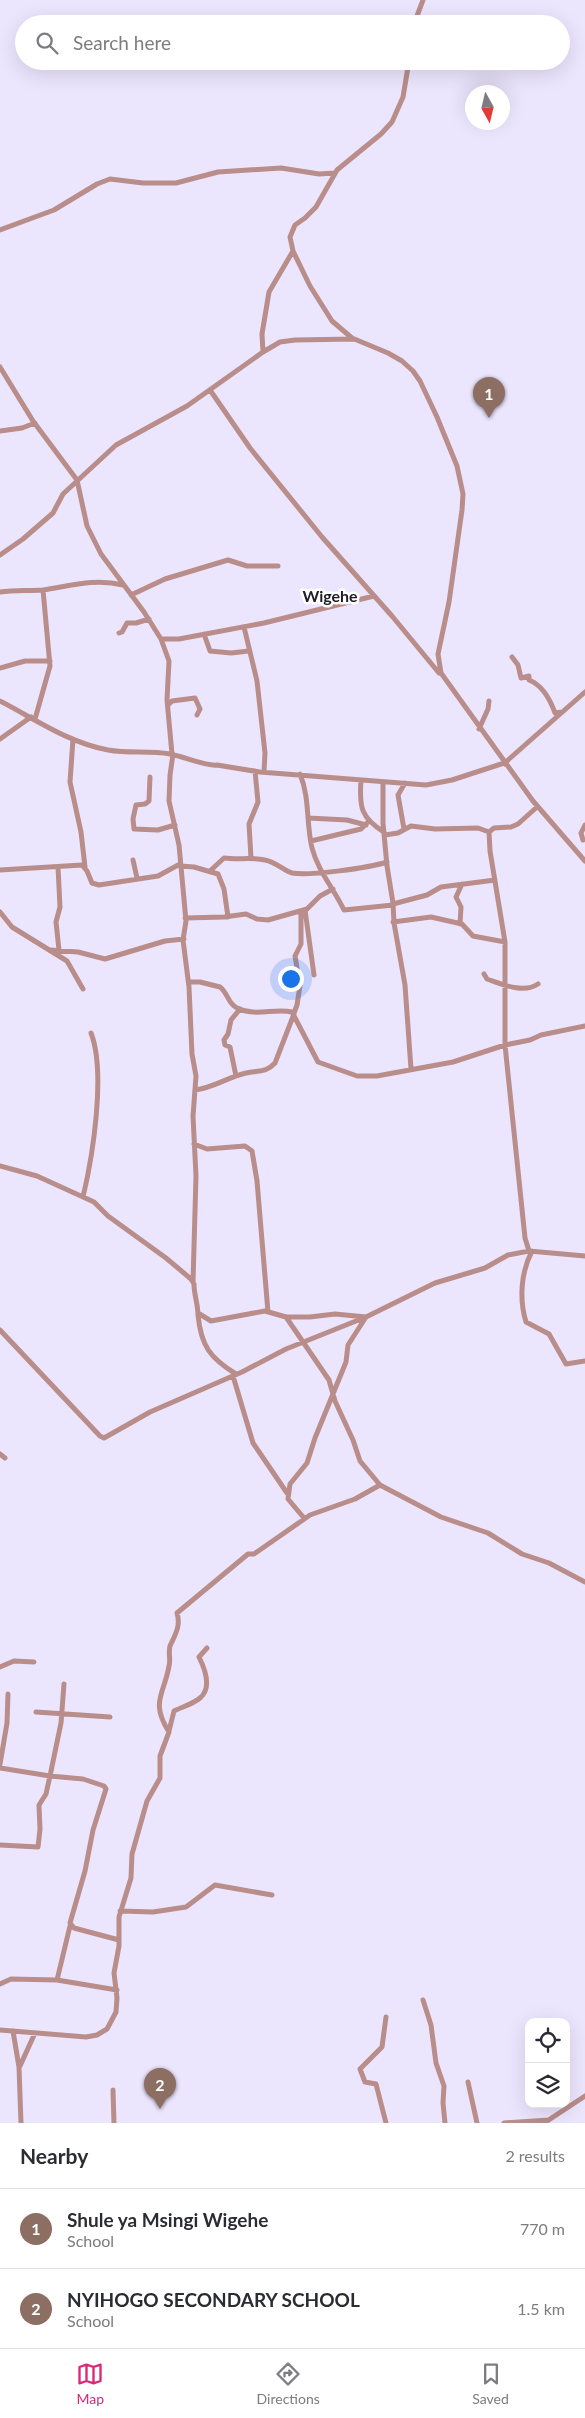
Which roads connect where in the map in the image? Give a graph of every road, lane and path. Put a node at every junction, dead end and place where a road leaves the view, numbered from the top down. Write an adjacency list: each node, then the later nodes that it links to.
1 (423, 0): 2 (street)
2 (417, 15)
3 (408, 70): 4 (street)
4 (335, 173): 5 (street); 6 (street)
5 (0, 230)
6 (293, 251): 7 (street); 8 (street)
7 (354, 339): 8 (street); 30 (street)
8 (263, 352): 10 (street)
9 (0, 367): 11 (street)
10 (210, 390): 13 (street); 20 (street)
11 (34, 423): 12 (street); 13 (street)
12 (0, 430)
13 (77, 480): 14 (street); 16 (street)
14 (0, 555)
15 (278, 566): 19 (street)
16 (124, 586): 17 (street); 19 (street)
17 (43, 590): 18 (street); 28 (street)
18 (1, 591)
19 (131, 595): 21 (street)
20 (374, 596): 22 (street); 30 (street)
21 (149, 619): 23 (street); 25 (street)
22 (244, 627): 24 (street); 26 (street)
23 (119, 633)
24 (204, 634): 25 (street); 26 (street)
25 (161, 639): 34 (street)
26 (249, 651): 44 (street)
27 (512, 657): 35 (street)
28 (50, 661): 29 (street); 37 (street)
29 (0, 668)
30 (441, 675): 38 (street)
31 (585, 692): 35 (street)
32 (0, 701): 37 (street)
33 (489, 701): 38 (street)
34 (168, 704): 36 (street); 41 (street)
35 (562, 712): 42 (street)
36 (196, 715)
37 (33, 718): 39 (street); 40 (street)
38 (480, 730): 42 (street)
39 (73, 739): 41 (street); 67 (street)
40 (0, 740)
41 (172, 754): 43 (street); 53 (street)
42 (505, 764): 49 (street); 50 (street)
43 (255, 771): 44 (street); 61 (street)
44 (264, 772): 45 (street)
45 (300, 774): 47 (street); 51 (street)
46 (150, 777): 53 (street)
47 (361, 780): 48 (street); 52 (street)
48 (383, 782): 49 (street); 57 (street)
49 (406, 783): 55 (street)
50 (537, 806): 56 (street); 60 (street)
51 (308, 818): 52 (street); 59 (street)
52 (367, 823): 57 (street); 59 (street)
53 (175, 825): 65 (street)
54 (585, 825): 58 (street)
55 (404, 829): 56 (street); 57 (street)
56 (490, 832): 72 (street)
57 (384, 834): 64 (street)
58 (584, 839): 60 (street)
59 (311, 841): 70 (street)
60 (577, 852): 63 (street)
61 (251, 858): 69 (street); 70 (street)
62 (133, 860): 71 (street)
63 (585, 861)
64 (387, 862): 70 (street); 75 (street)
65 (180, 865): 69 (street); 71 (street); 79 (street)
66 (58, 867): 67 (street); 68 (street); 85 (street)
67 (85, 867): 71 (street)
68 (0, 870)
69 (211, 870): 78 (street)
70 (322, 873): 74 (street)
71 (137, 878)
72 (495, 880): 73 (street); 83 (street)
73 (462, 884): 75 (street); 81 (street)
74 (333, 889): 75 (street); 76 (street)
75 (393, 905): 80 (street)
76 (303, 911): 78 (street); 87 (street); 93 (street)
77 (0, 912): 84 (street)
78 (228, 917): 79 (street)
79 (185, 918): 82 (street)
80 (394, 922): 81 (street); 97 (street)
81 (460, 924): 83 (street)
82 (184, 939): 85 (street); 88 (street)
83 (505, 942): 89 (street)
84 (50, 950): 85 (street); 91 (street)
85 (59, 950)
86 (484, 974): 89 (street)
87 (314, 975)
88 (189, 982): 92 (street); 99 (street)
89 (504, 984): 90 (street); 96 (street)
90 (538, 984)
91 (83, 989)
92 (240, 1009): 93 (street); 98 (street)
93 (294, 1013): 97 (street); 98 (street)
94 (585, 1026): 96 (street)
95 (91, 1033): 102 (street)
96 (505, 1045): 97 (street); 103 (street)
97 (411, 1069)
98 (236, 1076): 99 (street)
99 (195, 1090): 100 (street)
100 (194, 1144): 105 (street); 106 (street)
101 (0, 1166): 102 (street)
102 (83, 1197): 105 (street)
103 (530, 1251): 104 (street); 109 (street); 112 (street)
104 (585, 1256)
105 (193, 1282): 107 (street)
106 (268, 1312): 107 (street); 108 (street)
107 (198, 1314): 113 (street)
108 (286, 1317): 109 (street); 111 (street)
109 (366, 1318): 111 (street); 114 (street)
110 (0, 1330): 113 (street)
111 (304, 1342): 113 (street); 114 (street)
112 (585, 1361)
113 (234, 1375): 116 (street)
114 (333, 1394): 115 (street); 116 (street)
115 (380, 1485): 117 (street); 118 (street)
116 (287, 1493): 117 (street)
117 (304, 1518): 127 (street)
118 (585, 1582)
119 (207, 1648): 127 (street)
120 (34, 1662): 121 (street)
121 (0, 1667)
122 (64, 1684): 125 (street)
123 (8, 1694): 128 (street)
124 (36, 1712): 125 (street)
125 (61, 1713): 126 (street); 130 (street)
126 (110, 1717)
127 (168, 1732): 133 (street)
128 (0, 1764)
129 (0, 1768): 130 (street)
130 (50, 1776): 131 (street); 134 (street)
131 (0, 1845)
132 (272, 1895): 133 (street)
133 (120, 1911): 135 (street)
134 (70, 1926): 135 (street); 136 (street)
135 (119, 1940): 138 (street)
136 (57, 1980): 137 (street); 138 (street)
137 (0, 1984)
138 (117, 1990): 143 (street)
139 (423, 2000): 152 (street)
140 (386, 2017): 151 (street)
141 (0, 2030): 142 (street)
142 (13, 2031): 143 (street); 144 (street)
143 (36, 2033): 144 (street)
144 (20, 2067): 149 (street)
145 (468, 2082): 153 (street)
146 (113, 2090): 150 (street)
147 (585, 2096): 148 (street)
148 (547, 2121): 154 (street)
149 (21, 2123)
150 (114, 2123)
151 (386, 2123)
152 (445, 2123)
153 (477, 2123)
154 (504, 2123)

